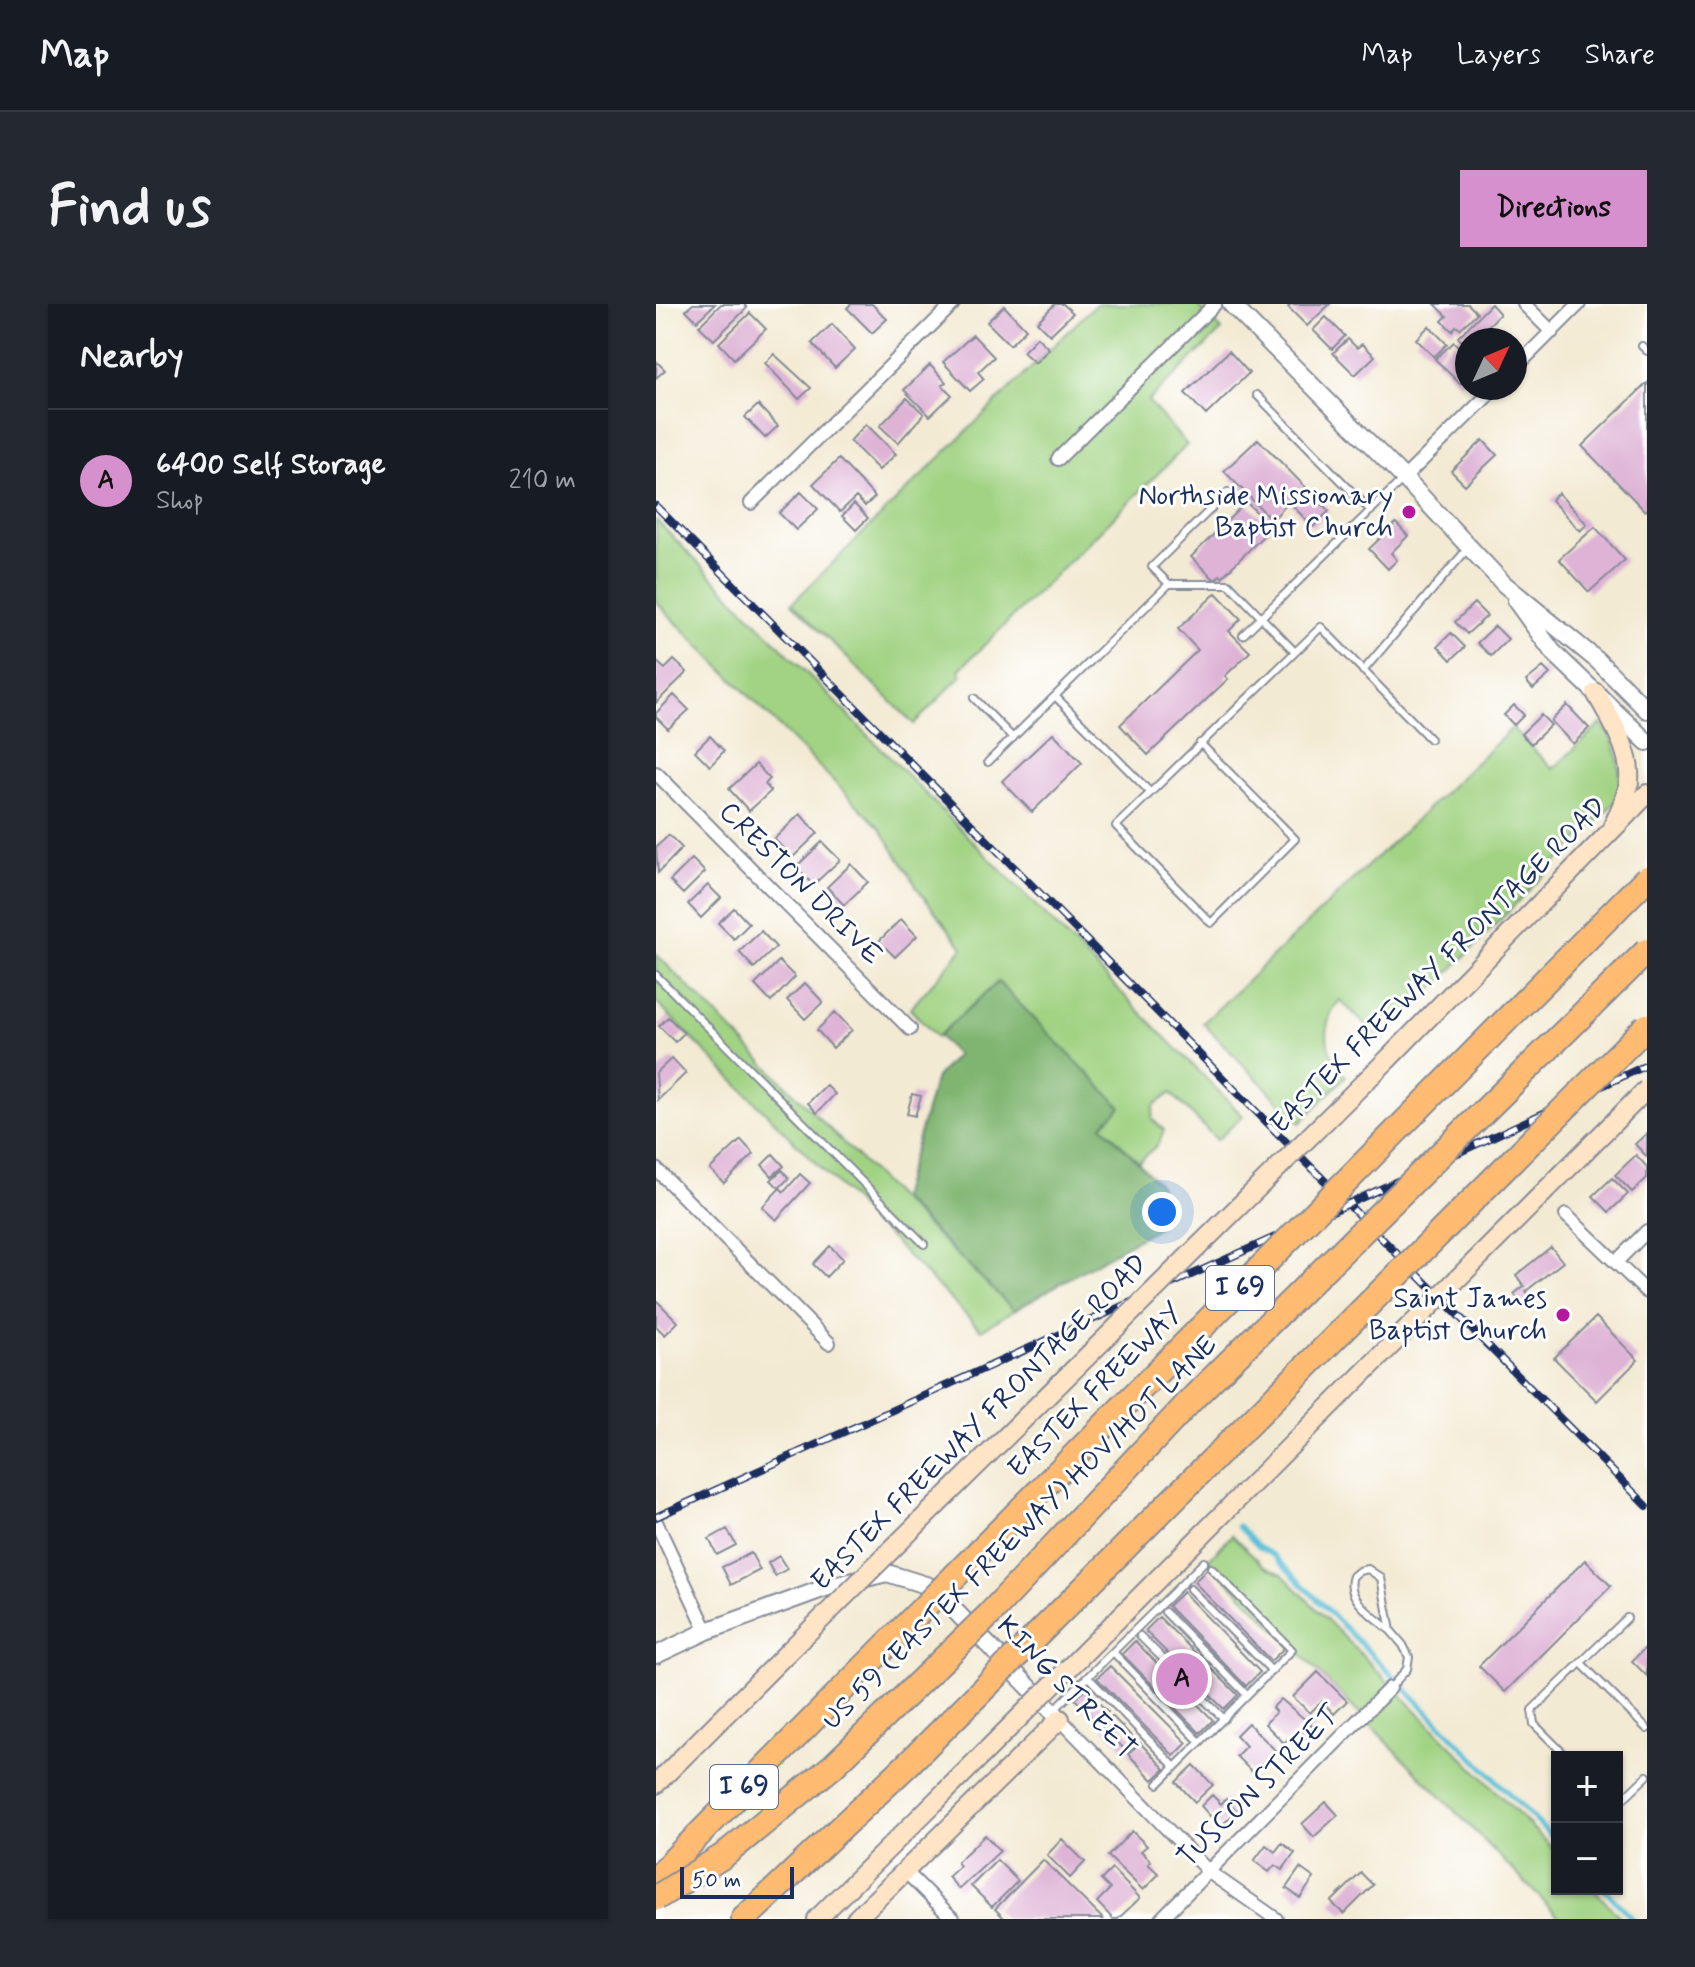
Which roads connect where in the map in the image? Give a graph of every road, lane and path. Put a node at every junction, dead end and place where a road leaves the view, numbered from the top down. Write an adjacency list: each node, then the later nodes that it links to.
1 (953, 304): 13 (street)
2 (1215, 304): 10 (street)
3 (1231, 304): 11 (street)
4 (1524, 304): 6 (street)
5 (1579, 304): 6 (street)
6 (1552, 332): 7 (street)
7 (1527, 356)
8 (1257, 395): 14 (lane)
9 (1483, 400): 11 (street)
10 (1058, 459)
11 (1404, 478): 14 (lane); 15 (street)
12 (1228, 492): 16 (lane)
13 (751, 503)
14 (1371, 511): 18 (lane)
15 (1469, 547): 17 (street); 21 (lane)
16 (1169, 584): 18 (lane); 23 (lane)
17 (1504, 584): 22 (street); 25 (street)
18 (1261, 617): 19 (lane); 20 (lane)
19 (1243, 635)
20 (1295, 652): 21 (lane); 29 (lane)
21 (1363, 671): 27 (lane)
22 (1596, 693): 28 (street); 34 (main road)
23 (1055, 696): 26 (lane); 32 (lane)
24 (974, 698): 26 (lane)
25 (1647, 710)
26 (1013, 738): 30 (lane)
27 (1430, 739)
28 (1647, 742)
29 (1200, 743): 32 (lane); 32 (lane)
30 (988, 762)
31 (656, 773): 39 (street, CRESTON DRIVE)
32 (1150, 792)
33 (1647, 794): 34 (main road, EASTEX FREEWAY FRONTAGE ROAD)
34 (1612, 830): 71 (main road, EASTEX FREEWAY FRONTAGE ROAD, bridge)
35 (1647, 878): 76 (highway, EASTEX FREEWAY / I 69, bridge)
36 (1647, 951): 77 (highway, US 59 (EASTEX FREEWAY) HOV/HOT LANE, bridge)
37 (656, 975): 44 (lane)
38 (1647, 1026): 78 (highway, bridge)
39 (910, 1029)
40 (1647, 1089): 79 (main road, bridge)
41 (656, 1169): 47 (street)
42 (1566, 1215): 45 (street)
43 (1647, 1231): 45 (street)
44 (924, 1244)
45 (1617, 1261): 46 (street)
46 (1647, 1292)
47 (829, 1343)
48 (656, 1522): 54 (street)
49 (1204, 1562): 57 (lane)
50 (1211, 1568): 60 (lane)
51 (1190, 1589): 60 (lane)
52 (1165, 1612): 63 (lane)
53 (1627, 1618): 59 (lane)
54 (707, 1631): 58 (street, KING STREET); 64 (street, KING STREET)
55 (1391, 1631): 55 (lane); 62 (lane)
56 (1140, 1636): 65 (lane)
57 (1113, 1652): 61 (lane); 67 (lane)
58 (656, 1655)
59 (1581, 1663): 66 (lane); 68 (lane)
60 (1272, 1671): 63 (lane)
61 (1088, 1677): 64 (lane); 69 (lane)
62 (1390, 1688): 75 (street, TUSCON STREET)
63 (1247, 1695): 65 (lane)
64 (1056, 1715): 74 (main road); 75 (street, KING STREET)
65 (1224, 1719): 67 (lane)
66 (1647, 1729)
67 (1200, 1742): 69 (lane)
68 (1561, 1751)
69 (1175, 1767): 72 (lane)
70 (1647, 1776): 73 (lane)
71 (656, 1784)
72 (1158, 1784)
73 (1623, 1799)
74 (905, 1871): 80 (main road); 81 (street)
75 (1209, 1872): 82 (street, TUSCON STREET); 83 (street, KING STREET)
76 (656, 1878)
77 (656, 1898)
78 (744, 1919)
79 (817, 1919)
80 (856, 1919)
81 (953, 1919)
82 (1161, 1919)
83 (1276, 1919)

